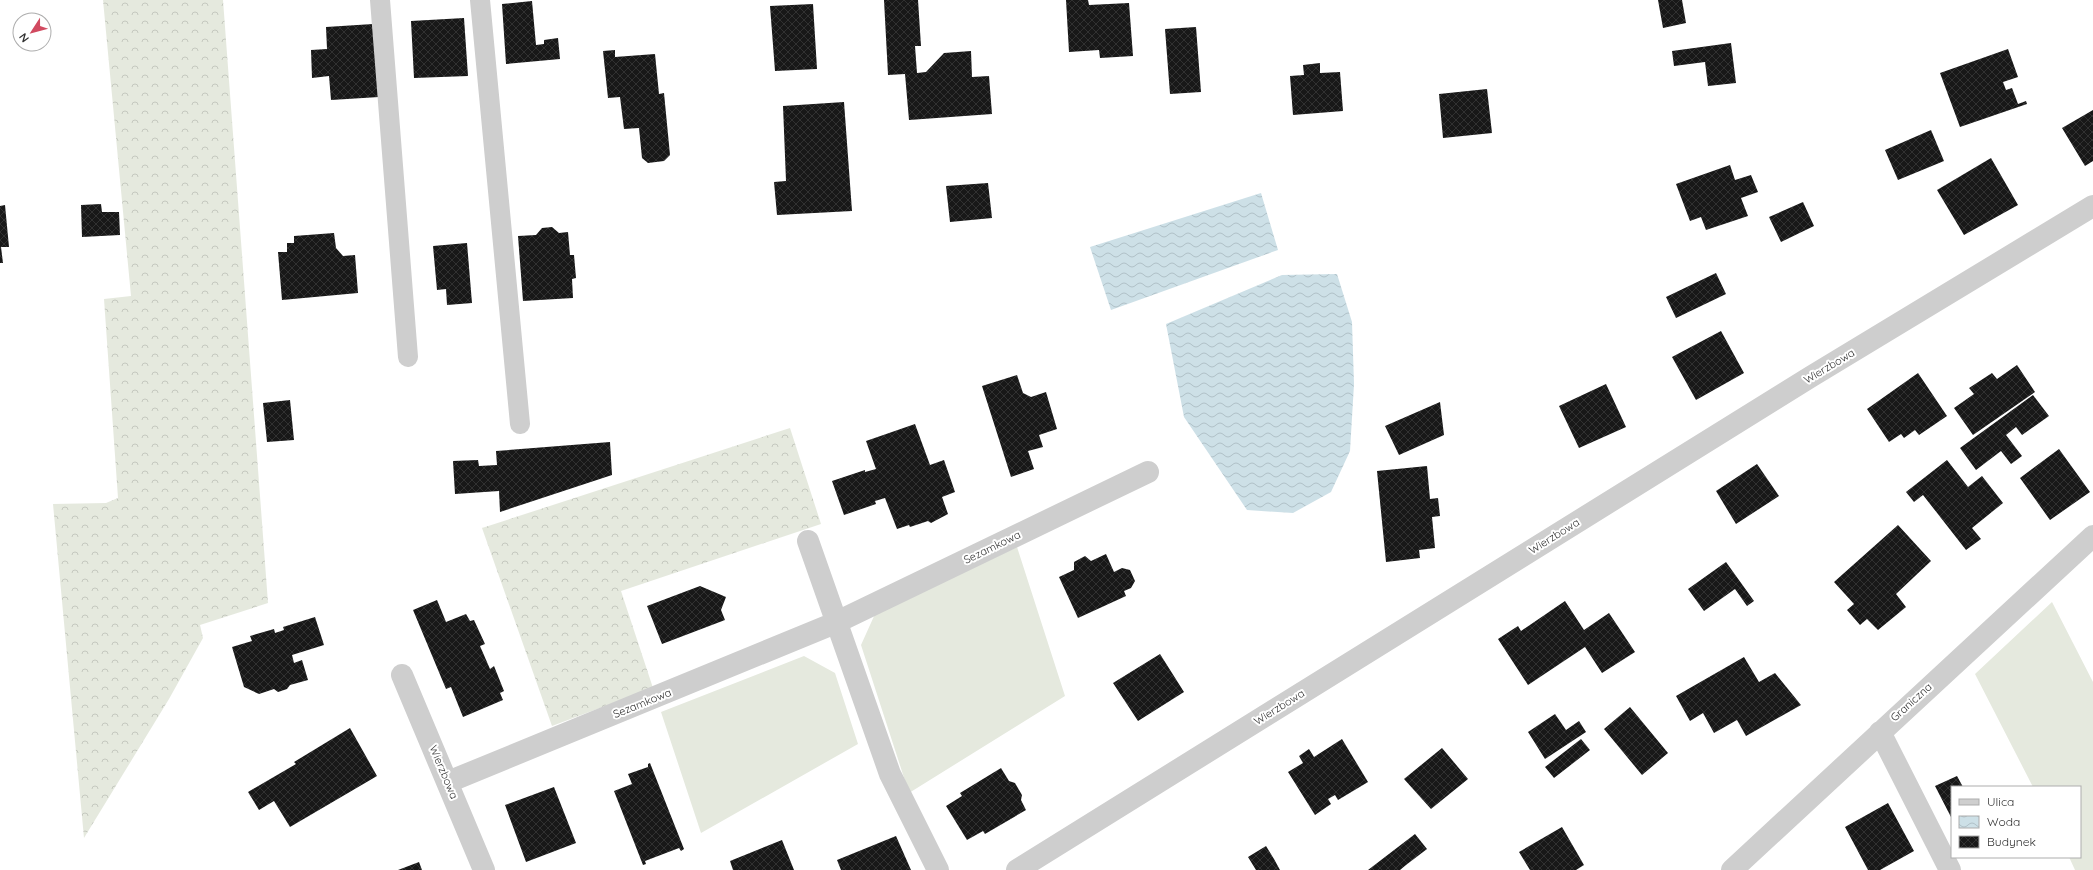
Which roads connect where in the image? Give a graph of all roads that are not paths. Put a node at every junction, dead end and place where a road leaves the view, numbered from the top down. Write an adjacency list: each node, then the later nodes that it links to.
1 (380, 0): 4 (lane)
2 (480, 0): 5 (lane)
3 (2093, 206): 15 (street, Wierzbowa)
4 (408, 357)
5 (520, 424)
6 (1148, 472): 9 (street, Sezamkowa)
7 (2093, 536): 11 (street, Graniczna)
8 (808, 541): 9 (street)
9 (835, 623): 12 (street, Sezamkowa); 14 (street)
10 (402, 675): 12 (street, Wierzbowa)
11 (1880, 732): 16 (street, Graniczna); 17 (street)
12 (448, 782): 13 (street, Wierzbowa)
13 (484, 870)
14 (938, 870)
15 (1017, 870)
16 (1732, 870)
17 (1950, 870)

